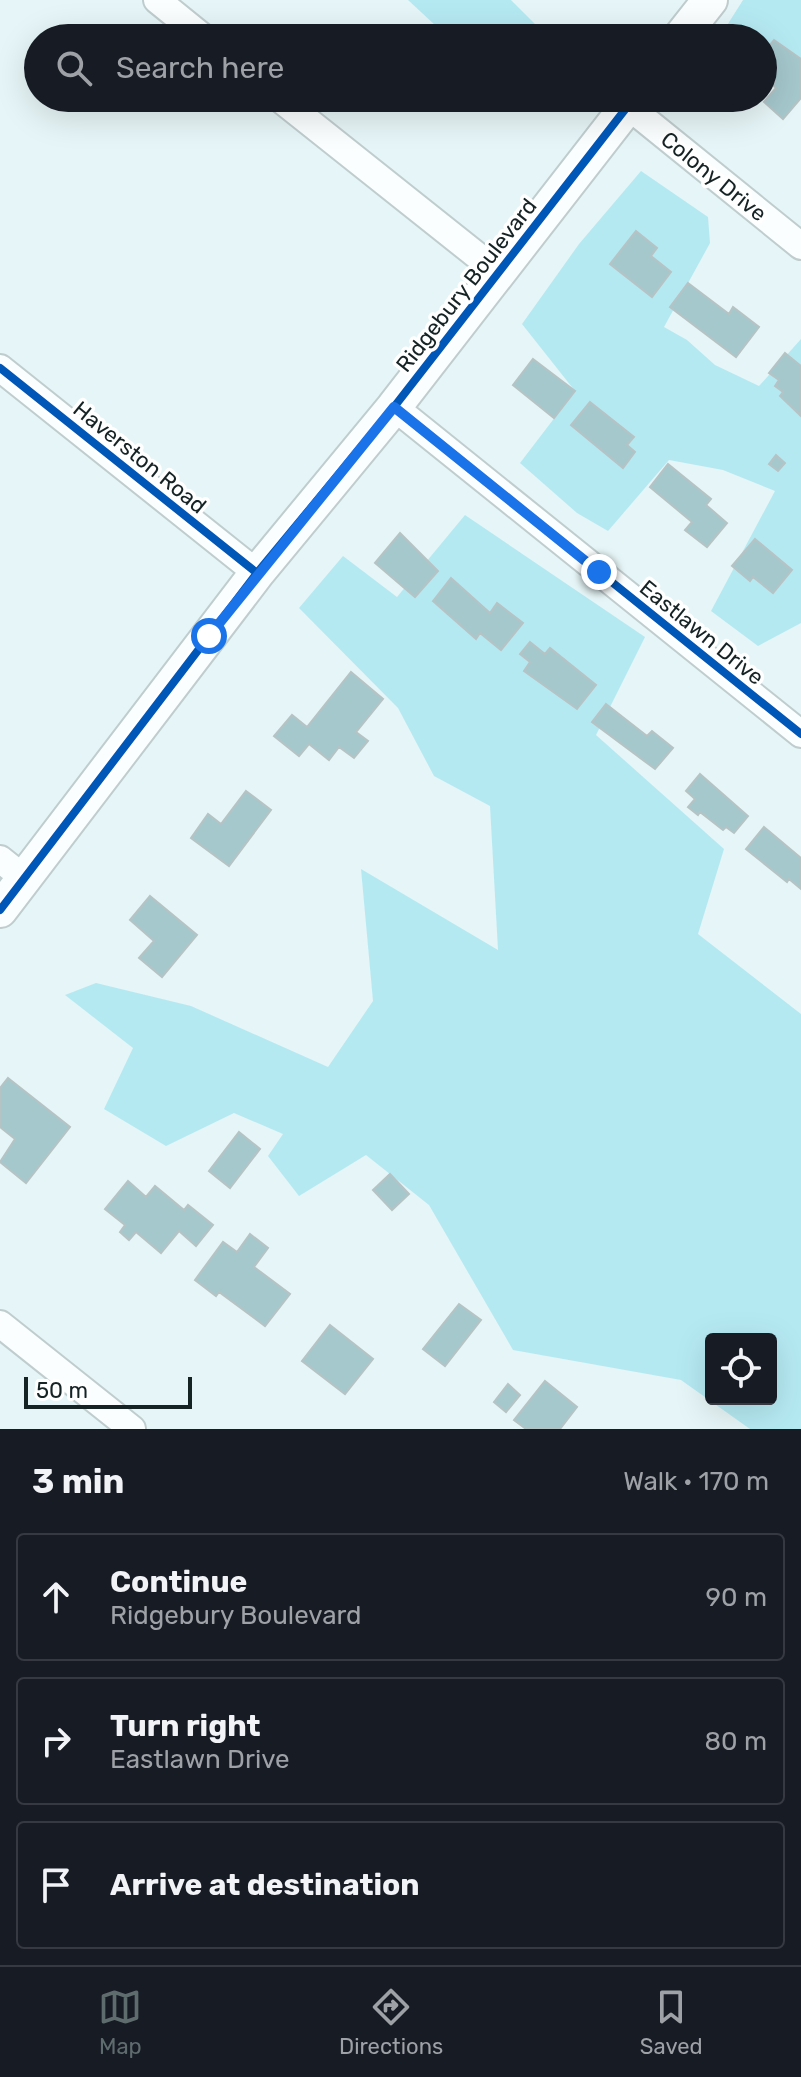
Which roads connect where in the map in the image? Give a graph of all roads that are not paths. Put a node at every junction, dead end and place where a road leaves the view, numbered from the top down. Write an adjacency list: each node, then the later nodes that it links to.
1 (157, 0): 3 (street)
2 (710, 0): 4 (street)
3 (187, 24)
4 (691, 24)
5 (297, 112): 9 (street)
6 (623, 112): 9 (street, Ridgebury Boulevard)
7 (643, 112): 8 (street, Colony Drive)
8 (801, 246)
9 (499, 273): 11 (street, Ridgebury Boulevard)
10 (0, 368): 12 (street, Haverston Road)
11 (394, 407): 12 (street, Ridgebury Boulevard); 13 (street, Eastlawn Drive)
12 (257, 573): 14 (street, Ridgebury Boulevard)
13 (801, 734)
14 (12, 869): 15 (street, Ridgebury Boulevard)
15 (0, 910)
16 (0, 1324): 17 (street)
17 (132, 1429)

